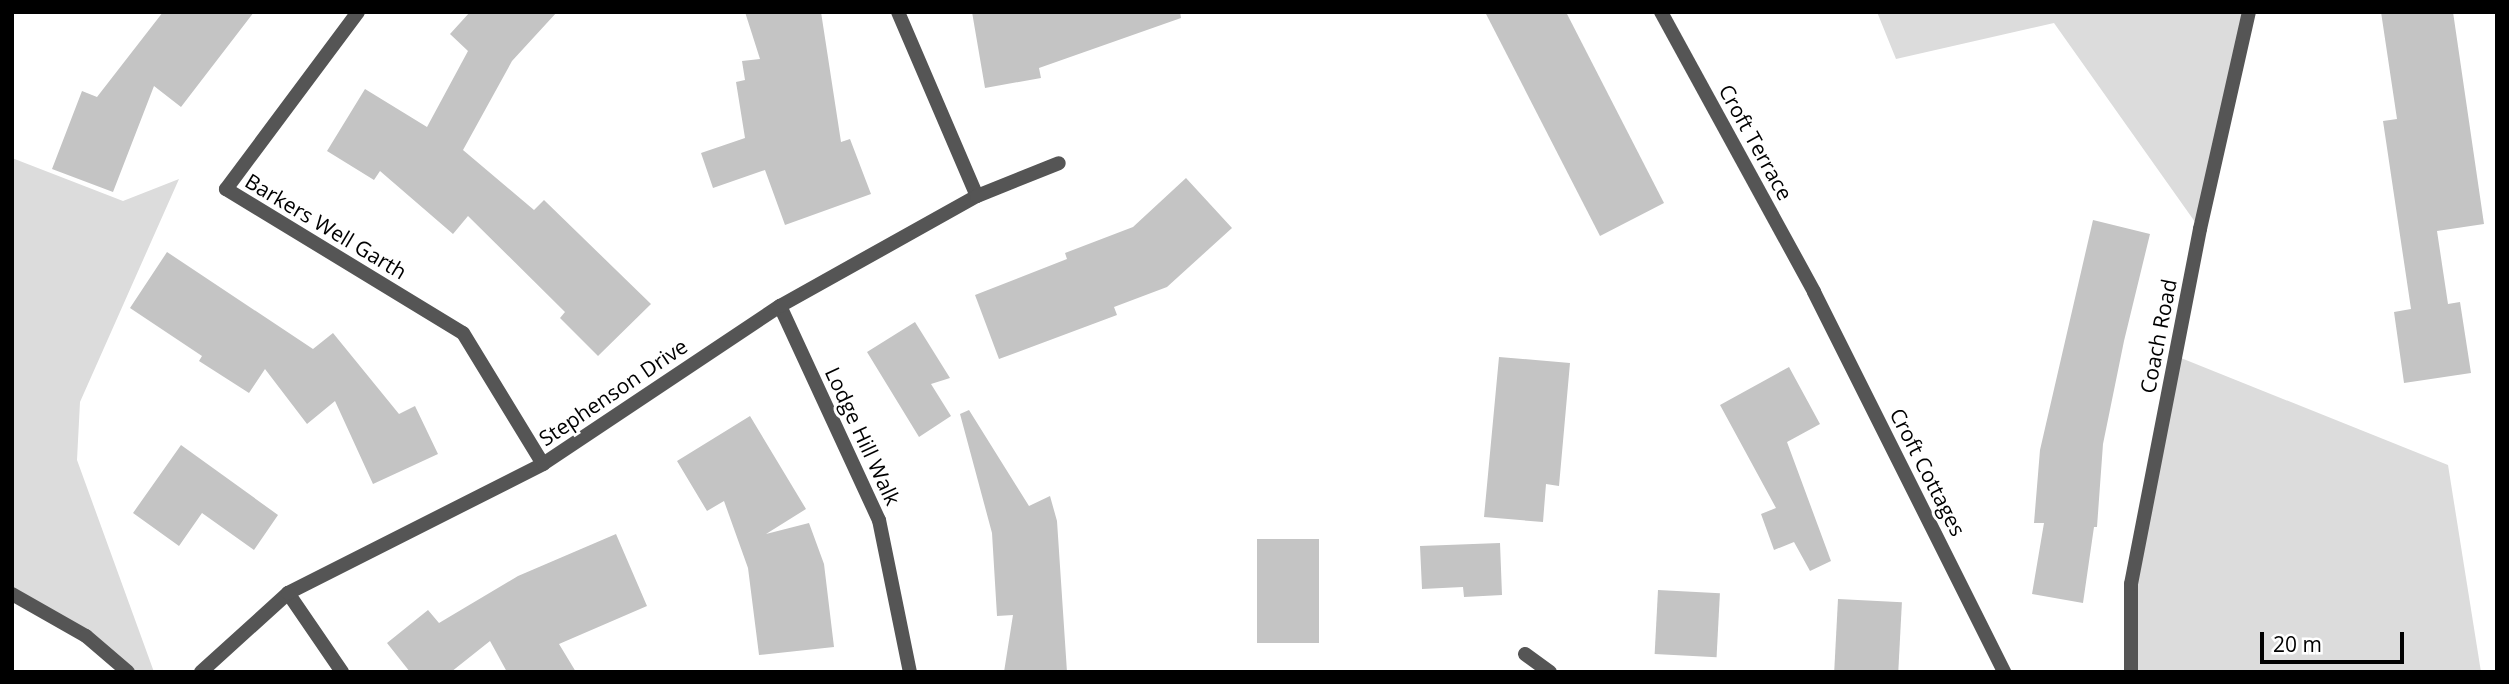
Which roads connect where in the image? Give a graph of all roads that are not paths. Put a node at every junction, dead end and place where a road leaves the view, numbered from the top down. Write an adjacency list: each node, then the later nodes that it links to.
1 (358, 12): 9 (street, Barkers Well Garth)
2 (898, 12): 6 (street)
3 (1661, 12): 7 (street, Croft Terrace)
4 (2249, 12): 19 (street, Coach Road)
5 (1059, 163): 6 (street, Stephenson Drive)
6 (977, 196): 8 (street, Stephenson Drive)
7 (1814, 292): 18 (street, Croft Cottages)
8 (780, 306): 9 (street, Stephenson Drive); 16 (street, Lodge Hill Walk)
9 (543, 464): 10 (street, Stephenson Drive)
10 (288, 593): 14 (street, Stephenson Drive); 15 (street)
11 (12, 594): 13 (street)
12 (1525, 654): 17 (street)
13 (128, 672)
14 (201, 672)
15 (342, 672)
16 (910, 672)
17 (1550, 672)
18 (2004, 672)
19 (2130, 672)

